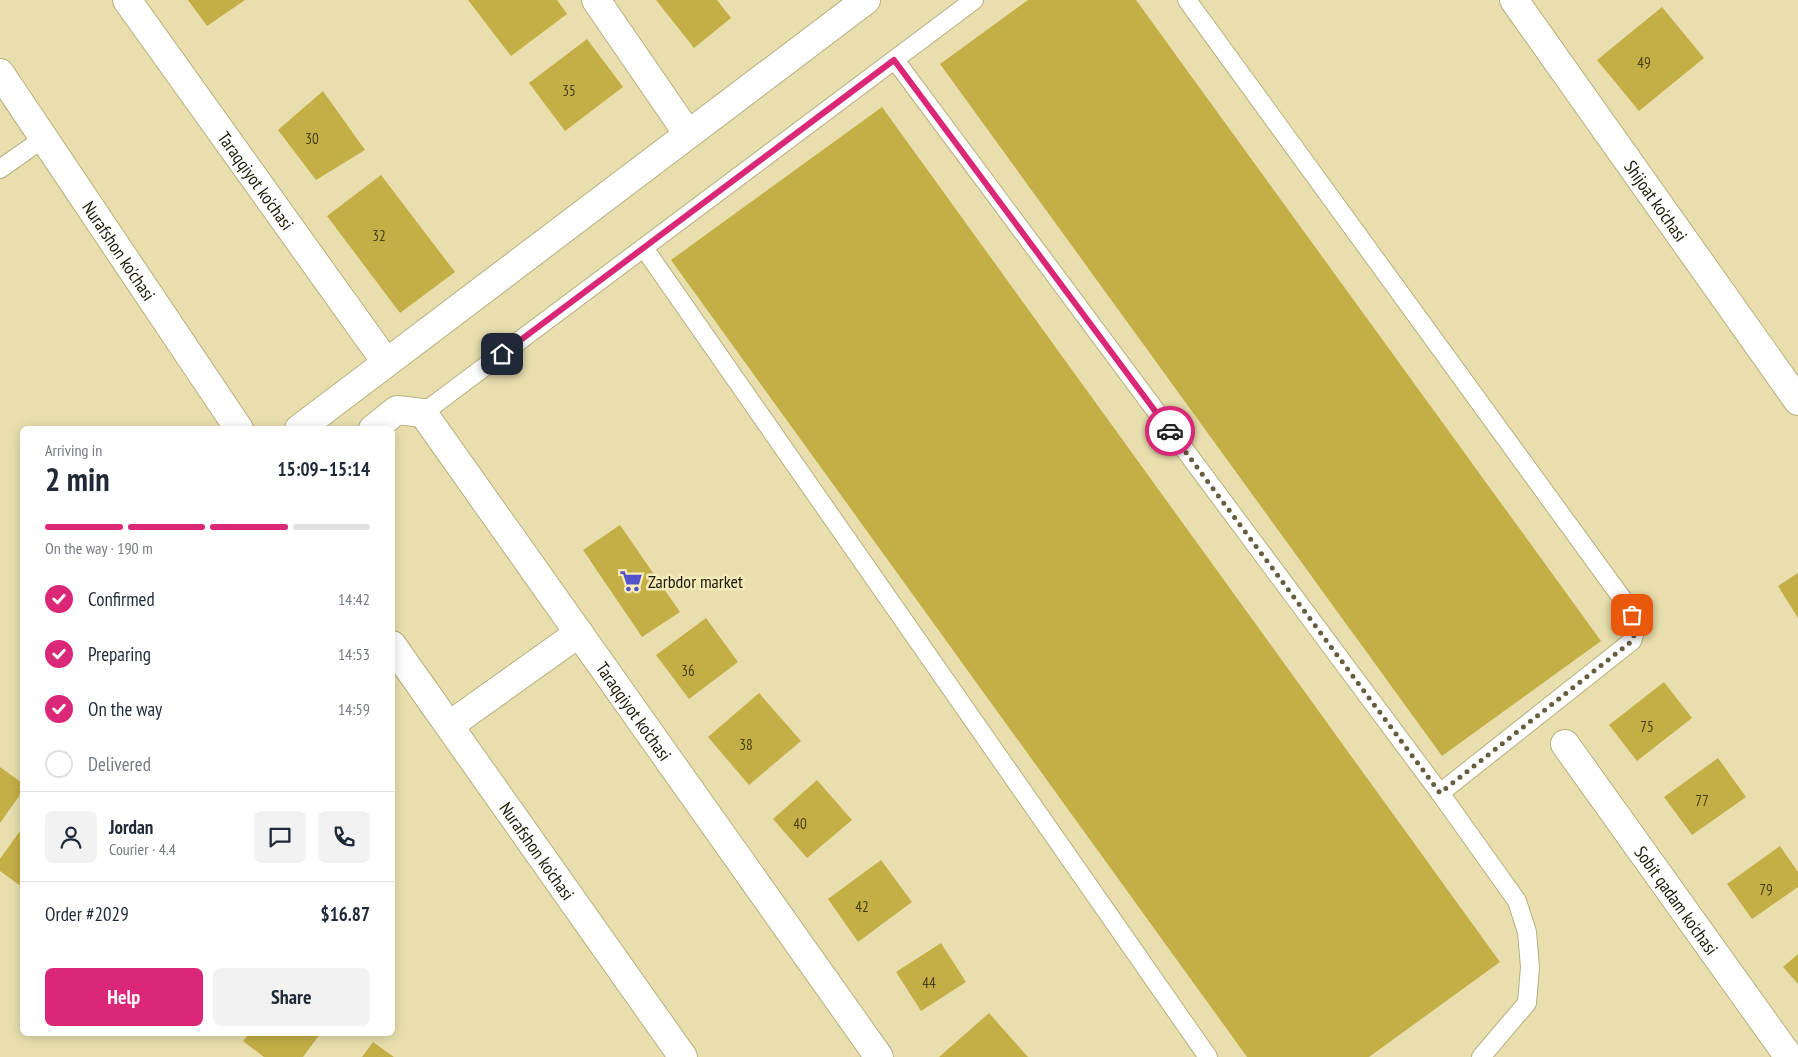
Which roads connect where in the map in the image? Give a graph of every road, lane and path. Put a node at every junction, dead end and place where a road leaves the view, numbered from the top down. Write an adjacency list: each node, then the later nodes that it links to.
1 (127, 0): 13 (street, Taraqqiyot ko'chasi)
2 (596, 0): 9 (street)
3 (866, 0): 9 (street)
4 (974, 0): 7 (lane)
5 (1187, 0): 23 (lane)
6 (1514, 0): 14 (street, Shijoat ko'chasi)
7 (894, 60): 12 (lane); 23 (lane)
8 (0, 73): 10 (street, Nurafshon ko'chasi)
9 (688, 134): 13 (street)
10 (44, 138): 11 (lane); 16 (street, Nurafshon ko'chasi)
11 (0, 169)
12 (644, 248): 15 (lane); 26 (lane)
13 (386, 362): 17 (street)
14 (1797, 399)
15 (423, 413): 18 (street); 19 (street, Taraqqiyot ko'chasi)
16 (237, 426)
17 (303, 426)
18 (377, 426)
19 (579, 633): 21 (street); 25 (street, Taraqqiyot ko'chasi)
20 (395, 649): 21 (street, Nurafshon ko'chasi)
21 (450, 725): 24 (street, Nurafshon ko'chasi)
22 (1565, 744): 28 (street, Sobit qadam ko'chasi)
23 (1440, 793): 27 (lane)
24 (683, 1057)
25 (879, 1057)
26 (1208, 1057)
27 (1482, 1057)
28 (1789, 1057)

